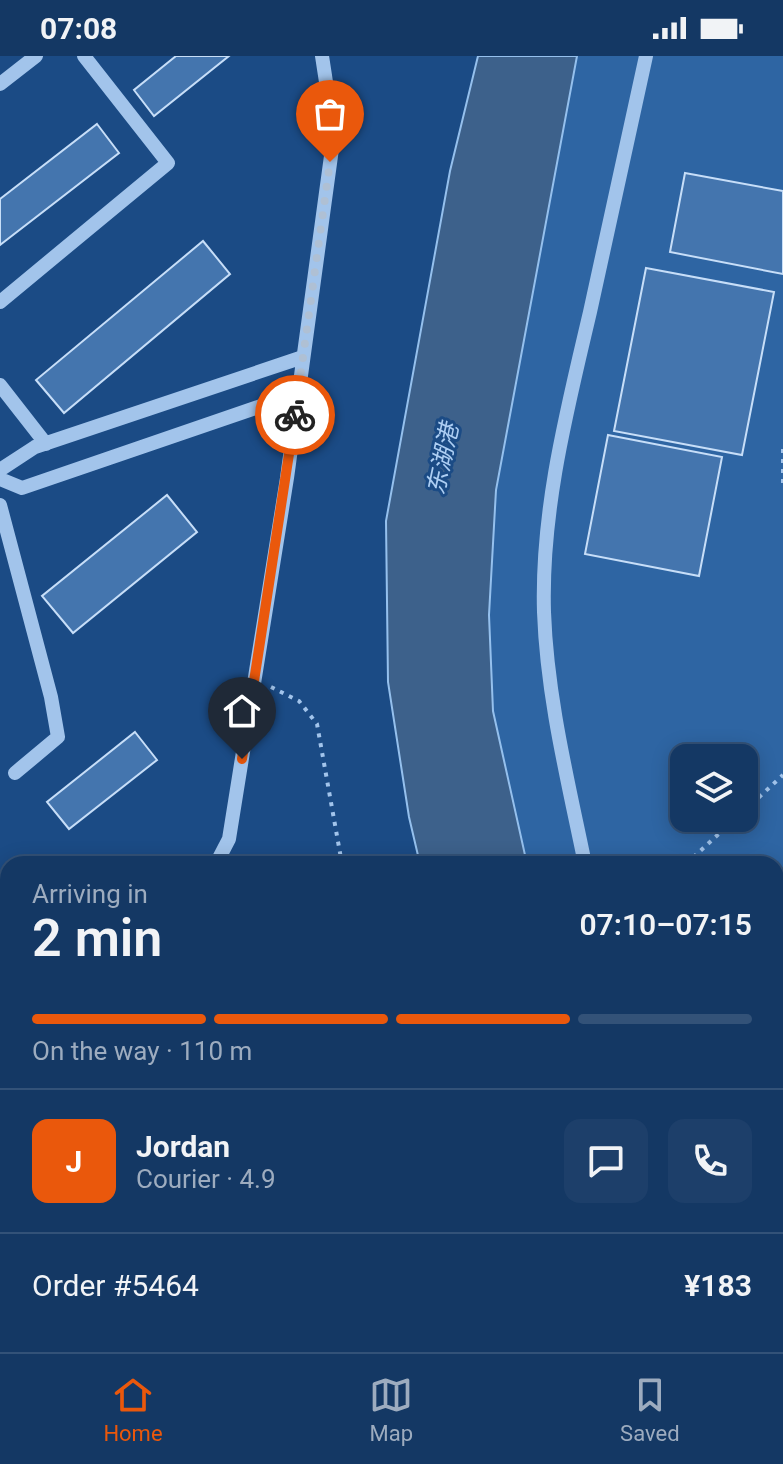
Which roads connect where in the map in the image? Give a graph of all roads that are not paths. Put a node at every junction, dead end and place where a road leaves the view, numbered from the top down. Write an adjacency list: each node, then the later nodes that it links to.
1 (36, 56): 5 (street)
2 (84, 56): 6 (street)
3 (322, 56): 7 (street)
4 (646, 56): 16 (street)
5 (0, 84)
6 (0, 302)
7 (303, 357): 9 (street); 10 (street)
8 (0, 385): 10 (street)
9 (299, 393): 12 (street); 15 (street)
10 (46, 444): 11 (street)
11 (0, 470)
12 (0, 479)
13 (0, 505): 14 (street)
14 (15, 773)
15 (220, 856)
16 (583, 856)

